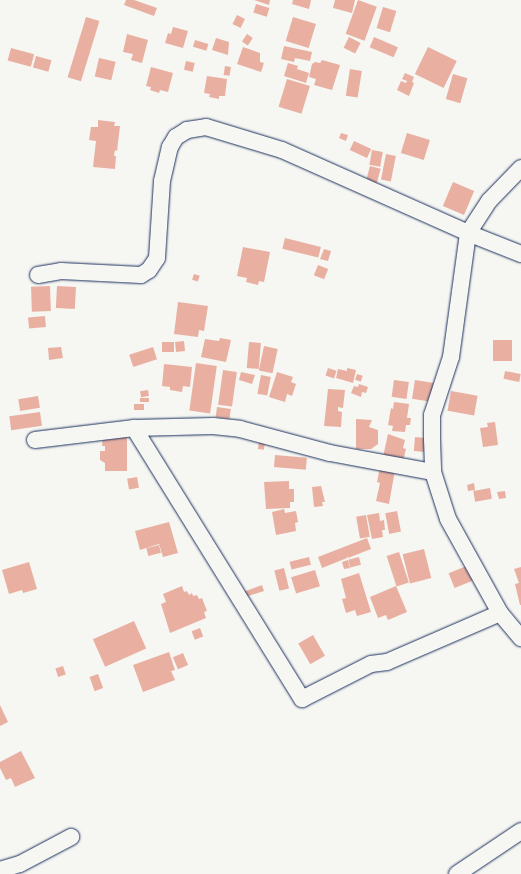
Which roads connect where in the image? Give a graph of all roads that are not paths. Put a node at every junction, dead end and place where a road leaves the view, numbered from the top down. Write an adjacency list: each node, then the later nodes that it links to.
1 (521, 168): 2 (street)
2 (468, 233): 3 (street); 4 (street); 7 (street)
3 (521, 254)
4 (38, 275)
5 (134, 428): 6 (street); 7 (street); 8 (street)
6 (35, 440)
7 (433, 472): 8 (street)
8 (500, 613): 9 (street)
9 (521, 638)
10 (521, 831): 13 (street)
11 (71, 837): 12 (street)
12 (0, 870)
13 (457, 874)

